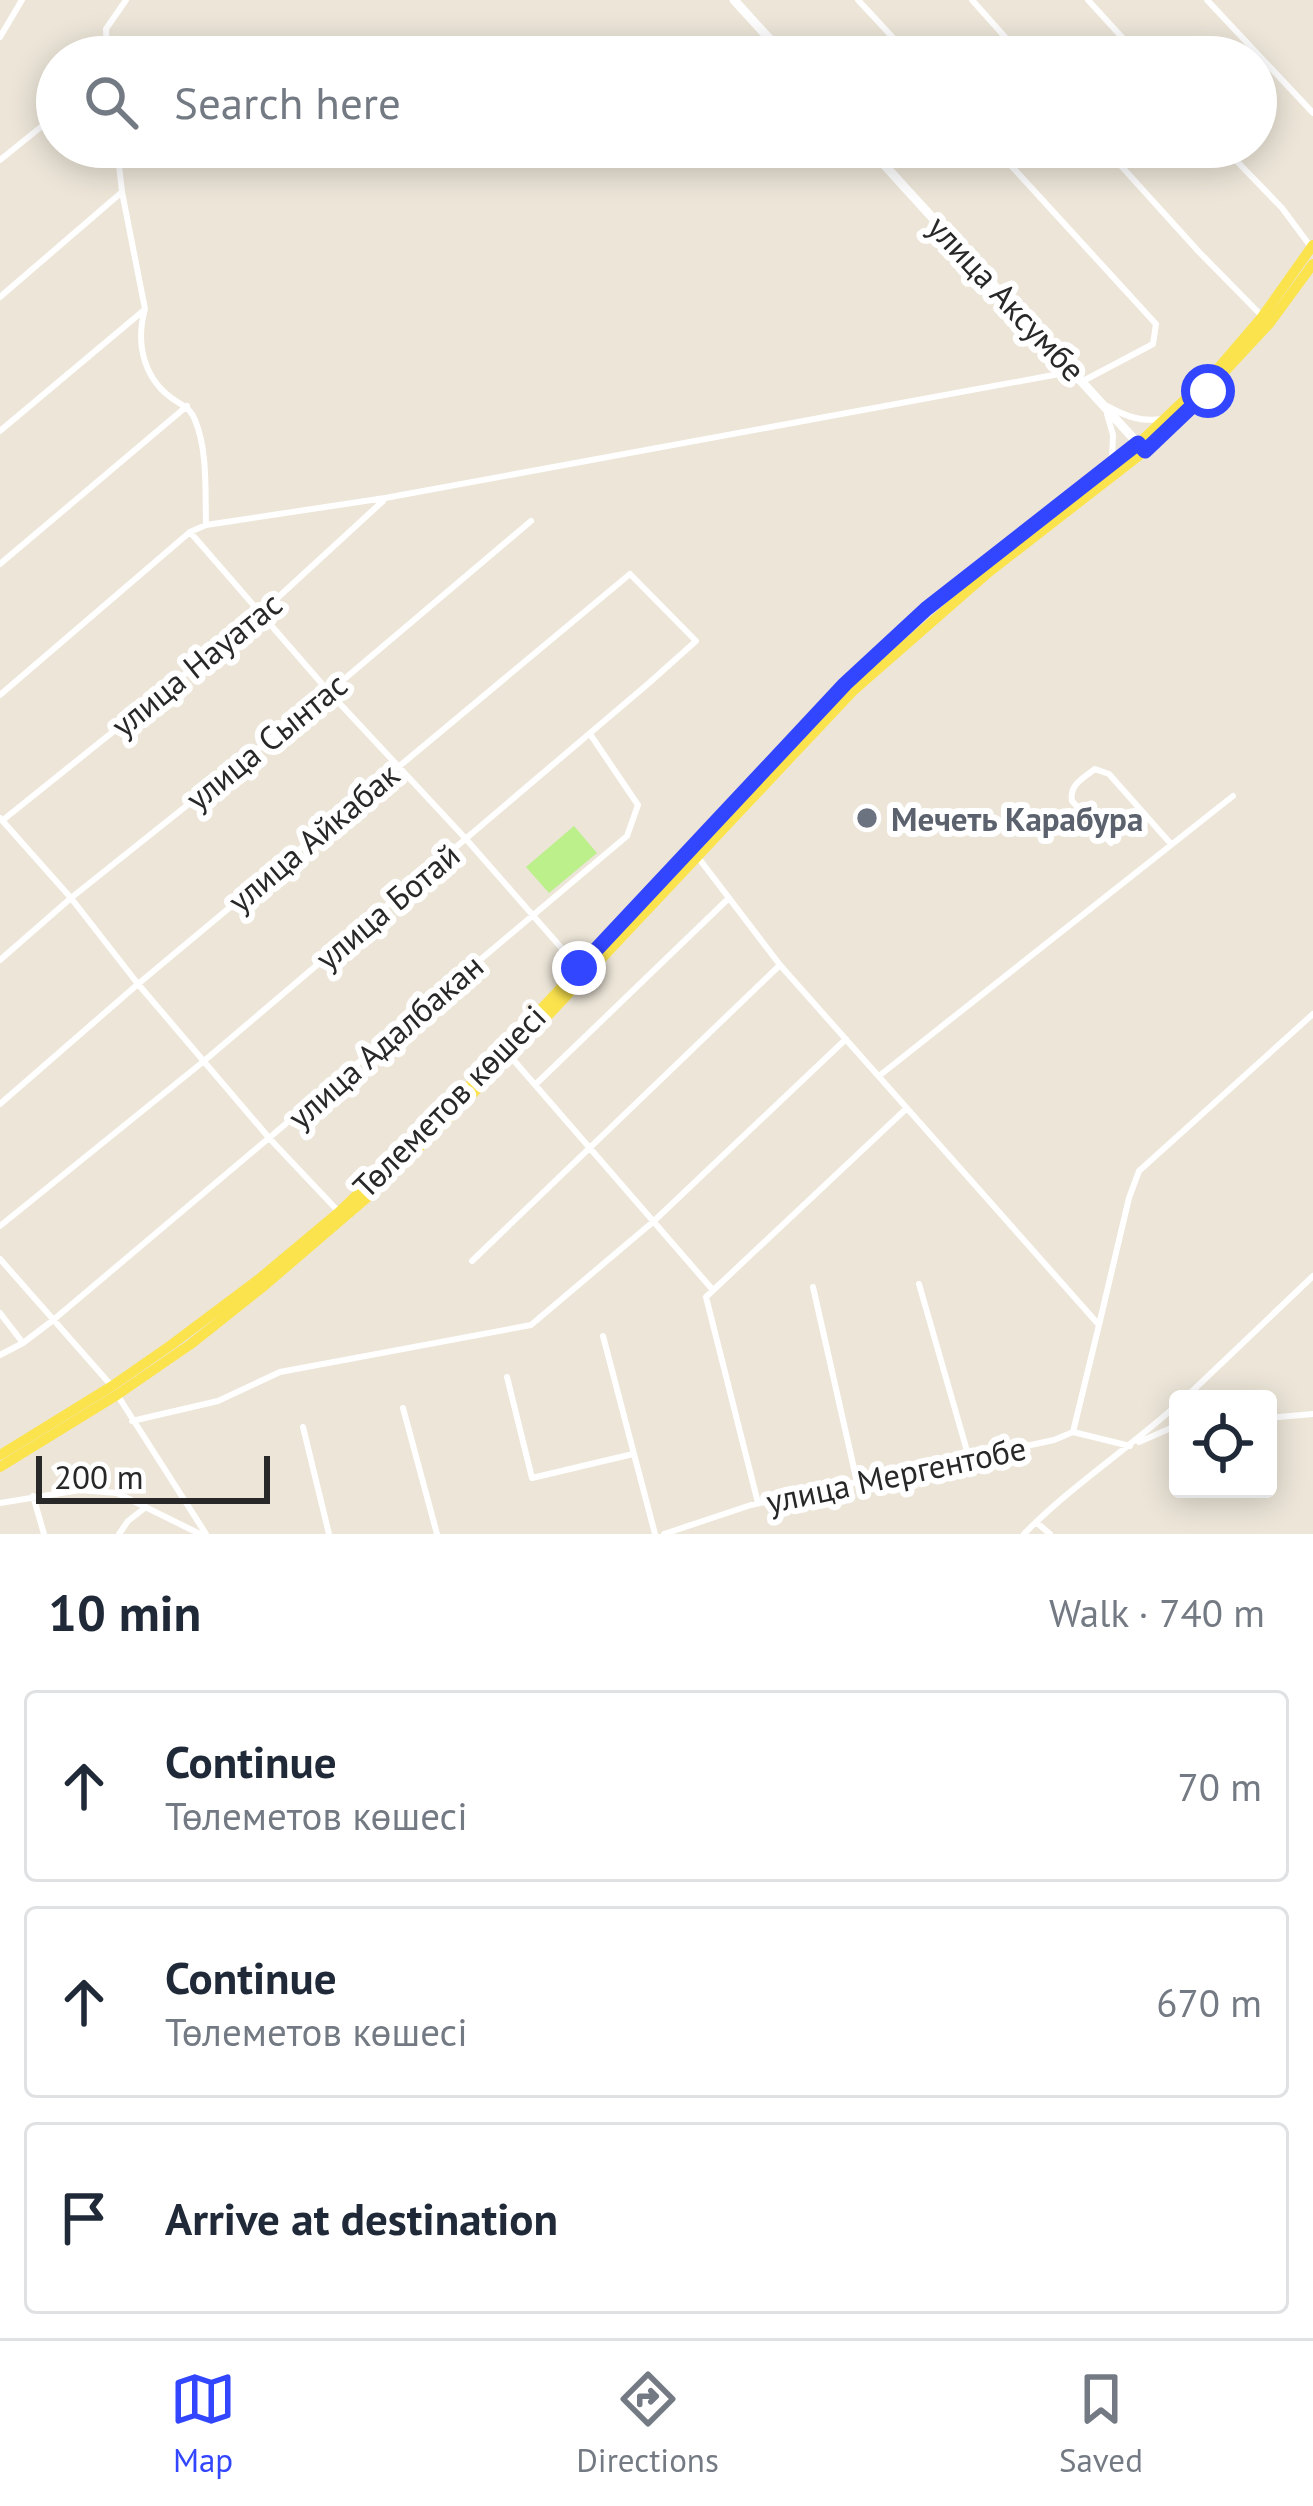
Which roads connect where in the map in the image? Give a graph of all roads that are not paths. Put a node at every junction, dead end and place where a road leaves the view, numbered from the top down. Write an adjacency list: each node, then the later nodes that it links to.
1 (22, 0): 14 (street)
2 (734, 0): 9 (main road)
3 (858, 0): 10 (street)
4 (972, 0): 11 (street)
5 (1088, 0): 12 (street)
6 (1207, 0): 13 (street)
7 (121, 2): 8 (street)
8 (106, 36)
9 (767, 36)
10 (891, 36)
11 (1004, 36)
12 (1121, 36)
13 (1241, 36)
14 (0, 37)
15 (1277, 74): 16 (street)
16 (1313, 112)
17 (36, 131): 18 (street)
18 (0, 160)
19 (119, 168): 24 (street)
20 (887, 168): 30 (main road, улица Аксумбе)
21 (1013, 168): 31 (street)
22 (1123, 168): 29 (street)
23 (1243, 168): 25 (street)
24 (122, 192): 27 (street); 28 (street)
25 (1312, 246): 29 (main road, Төлеметов көшесі)
26 (1313, 264): 36 (main road, Төлеметов көшесі)
27 (0, 297)
28 (145, 309): 33 (street); 35 (street)
29 (1262, 316): 34 (main road, Төлеметов көшесі)
30 (1074, 371): 31 (main road, улица Аксумбе); 38 (street)
31 (1083, 381): 32 (main road, улица Аксумбе)
32 (1104, 405): 34 (street); 36 (main road, улица Аксумбе); 37 (street)
33 (187, 406): 40 (street); 42 (street)
34 (1165, 419): 36 (main road, Төлеметов көшесі)
35 (0, 431)
36 (1142, 447): 37 (main road, Төлеметов көшесі); 54 (main road, Төлеметов көшесі)
37 (1111, 464): 60 (main road, Төлеметов көшесі)
38 (385, 498): 40 (street); 44 (street, улица Науатас)
39 (531, 521): 45 (street, улица Сынтас)
40 (206, 525): 41 (street)
41 (190, 532): 44 (street); 46 (street)
42 (0, 564)
43 (630, 574): 47 (street, улица Ботай); 48 (street, улица Айкабак)
44 (261, 613): 45 (street); 50 (street, улица Науатас)
45 (328, 692): 48 (street); 55 (street, улица Сынтас)
46 (0, 695)
47 (590, 734): 51 (street, улица Ботай); 57 (street, улица Адалбакан)
48 (397, 768): 51 (street); 61 (street, улица Айкабак)
49 (1233, 796): 53 (street)
50 (1, 820): 55 (street)
51 (466, 839): 57 (street); 66 (street, улица Ботай)
52 (1111, 844): 53 (street)
53 (1171, 844): 67 (street)
54 (697, 856): 56 (street); 63 (main road, Төлеметов көшесі)
55 (70, 898): 58 (street, улица Сынтас); 61 (street)
56 (729, 898): 59 (street); 68 (street)
57 (531, 916): 60 (street); 71 (street, улица Адалбакан)
58 (0, 960)
59 (780, 965): 64 (street); 72 (street)
60 (579, 968): 63 (main road, Төлеметов көшесі)
61 (138, 984): 66 (street); 69 (street, улица Айкабак)
62 (1313, 1014): 84 (street)
63 (538, 1020): 65 (main road, Төлеметов көшесі); 73 (main road, Төлеметов көшесі)
64 (846, 1040): 67 (street); 74 (street)
65 (510, 1056): 68 (street); 89 (main road, Төлеметов көшесі)
66 (204, 1061): 71 (street); 75 (street, улица Ботай)
67 (879, 1076): 70 (street)
68 (536, 1084): 72 (street)
69 (0, 1104)
70 (907, 1108): 81 (street); 84 (street)
71 (270, 1139): 73 (street); 83 (street, улица Адалбакан)
72 (590, 1147): 74 (street); 77 (street)
73 (338, 1212): 89 (main road, Төлеметов көшесі)
74 (654, 1221): 81 (street); 95 (street)
75 (0, 1226)
76 (0, 1259): 83 (street)
77 (472, 1261)
78 (1313, 1276): 90 (street)
79 (919, 1283): 102 (street)
80 (812, 1287): 104 (street)
81 (713, 1290): 107 (street)
82 (0, 1313): 86 (street)
83 (52, 1321): 86 (street, улица Адалбакан); 89 (street)
84 (1099, 1325): 98 (street)
85 (603, 1336): 100 (street)
86 (23, 1343): 87 (street, улица Адалбакан)
87 (0, 1355)
88 (507, 1377): 100 (street)
89 (115, 1390): 95 (street); 101 (main road, Төлеметов көшесі); 103 (main road, Төлеметов көшесі)
90 (1193, 1390)
91 (403, 1408): 114 (street)
92 (1169, 1412): 99 (street)
93 (1313, 1414): 94 (street)
94 (1277, 1417)
95 (132, 1421): 112 (street)
96 (303, 1427): 113 (street)
97 (1169, 1429): 99 (street)
98 (1073, 1432): 99 (street, улица Мергентобе); 102 (street, улица Мергентобе)
99 (1130, 1446): 109 (street)
100 (633, 1454): 115 (street)
101 (0, 1455)
102 (969, 1458): 104 (street, улица Мергентобе)
103 (0, 1467)
104 (857, 1482): 107 (street, улица Мергентобе)
105 (33, 1496): 106 (street); 108 (street); 110 (street)
106 (0, 1503)
107 (758, 1503): 115 (street, улица Мергентобе)
108 (146, 1507): 111 (street); 112 (street)
109 (1036, 1522): 116 (street); 117 (street)
110 (44, 1534)
111 (119, 1534)
112 (203, 1534)
113 (329, 1534)
114 (436, 1534)
115 (660, 1534)
116 (1024, 1534)
117 (1050, 1534)

